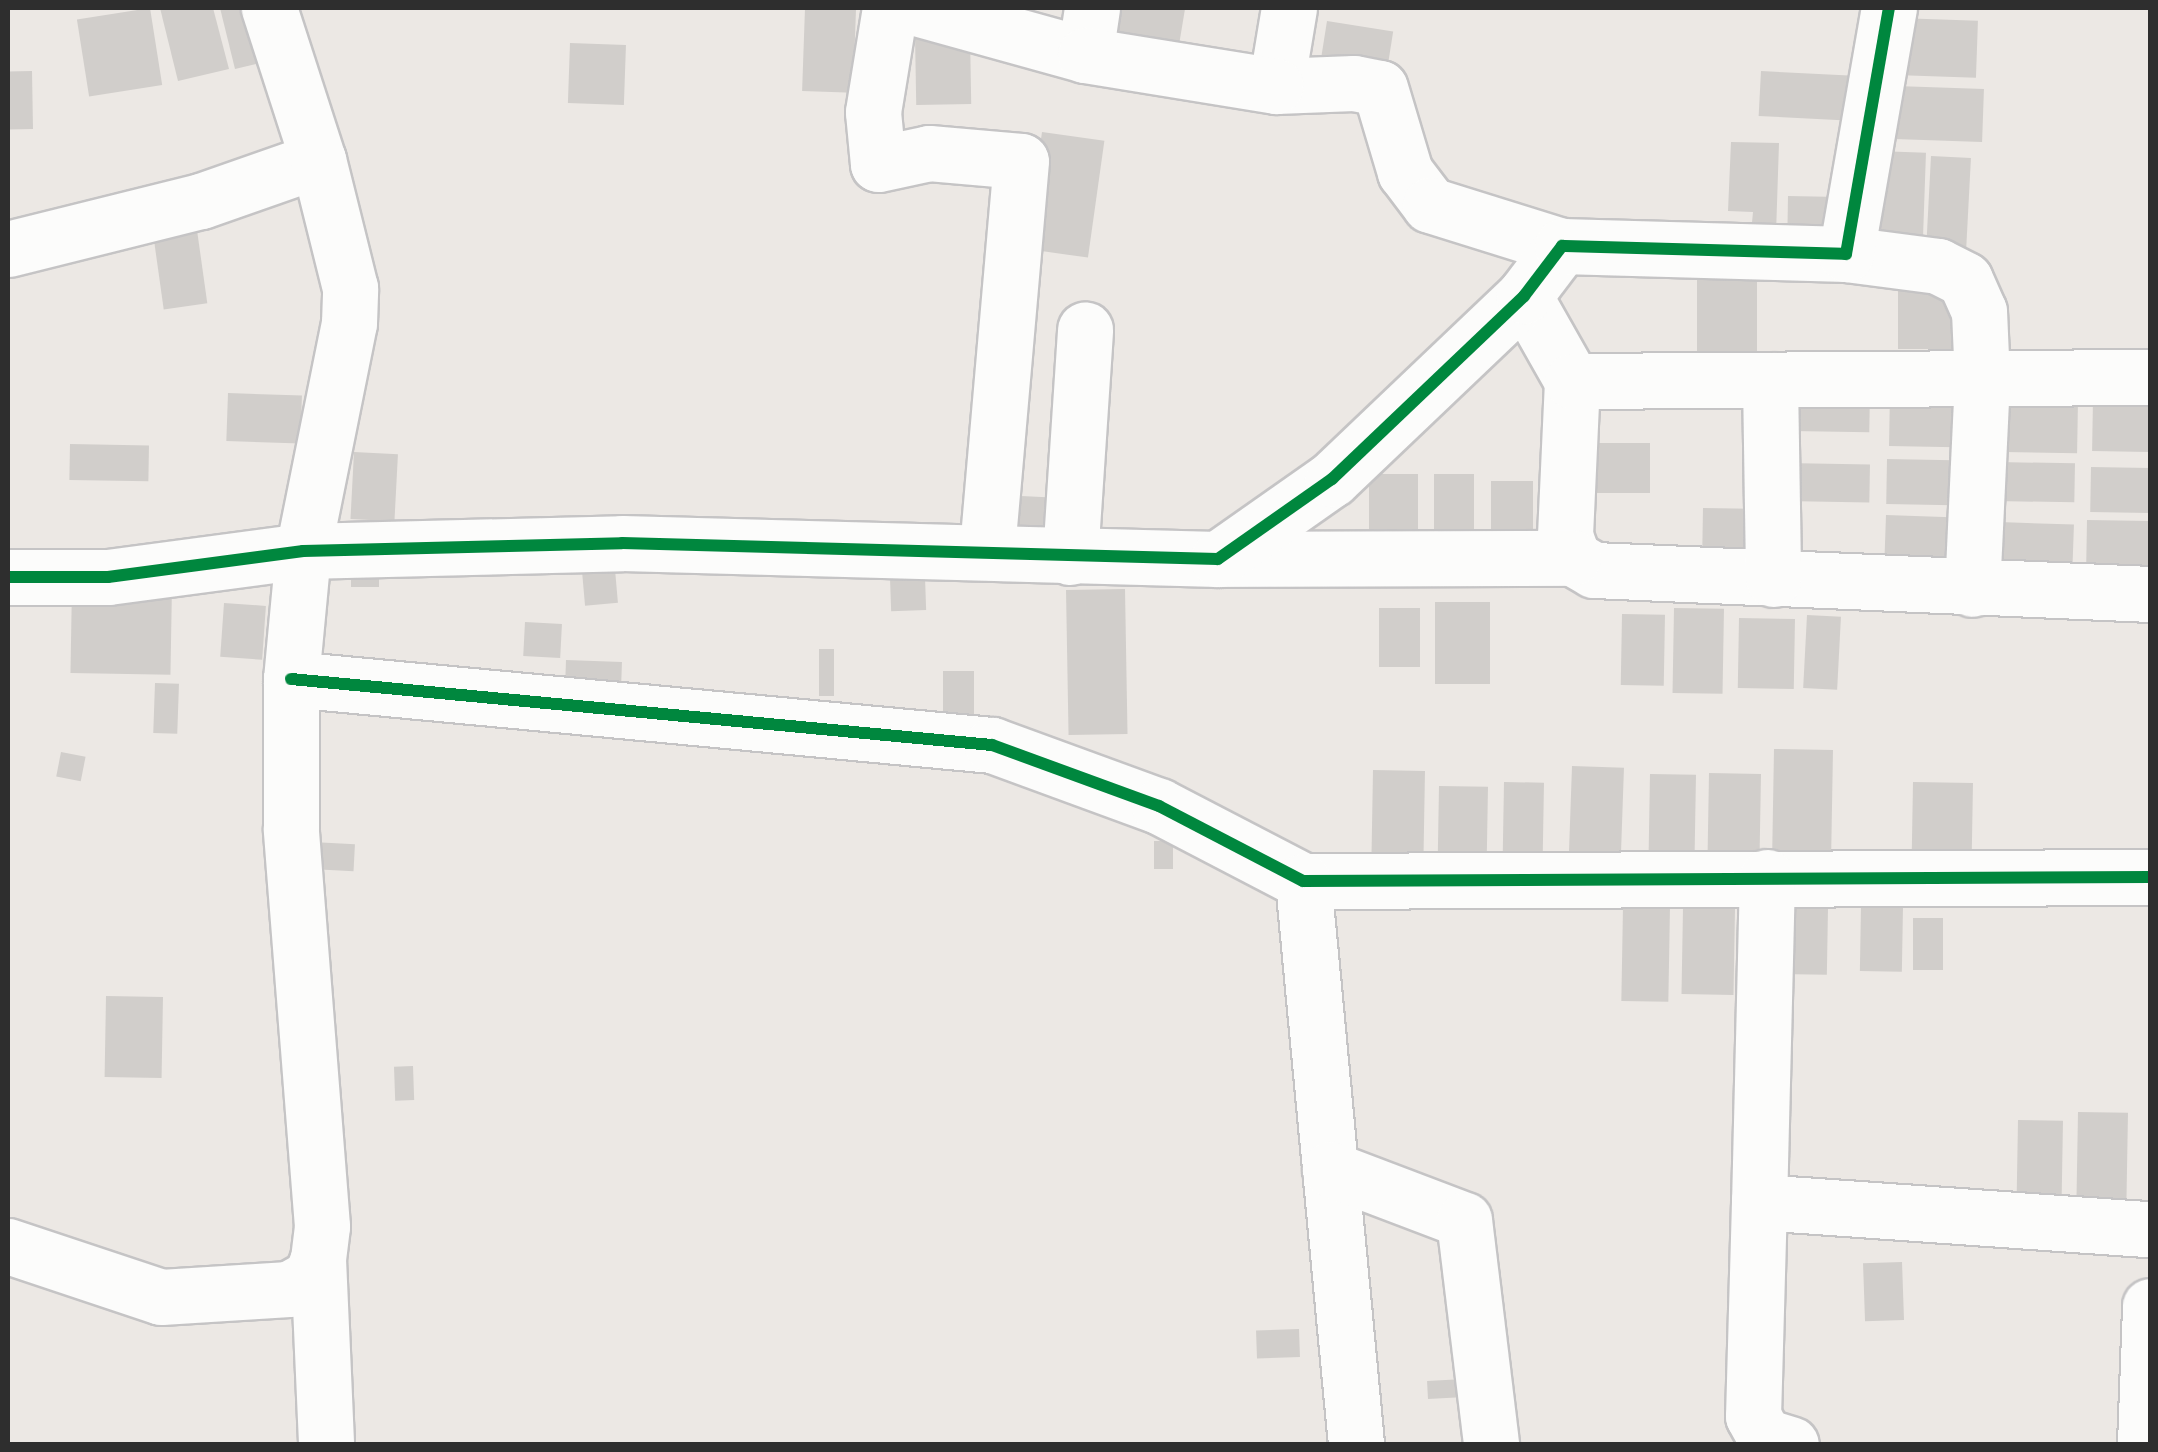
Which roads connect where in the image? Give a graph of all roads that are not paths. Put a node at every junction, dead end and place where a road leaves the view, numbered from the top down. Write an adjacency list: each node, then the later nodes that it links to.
1 (268, 8): 8 (street)
2 (890, 8): 19 (street)
3 (916, 8): 6 (street)
4 (1289, 8): 7 (street)
5 (1889, 8): 11 (street)
6 (1088, 31): 7 (street)
7 (1276, 86): 9 (street)
8 (318, 160): 10 (street); 18 (street)
9 (1562, 246): 11 (street); 12 (street)
10 (8, 249)
11 (1846, 254): 15 (street)
12 (1524, 296): 17 (street); 22 (street)
13 (1085, 328): 20 (street)
14 (2150, 378): 15 (street)
15 (1982, 379): 16 (street); 25 (street)
16 (1770, 380): 17 (street); 24 (street)
17 (1572, 381): 21 (street)
18 (303, 550): 19 (street); 23 (street); 27 (street)
19 (987, 550): 20 (street)
20 (1070, 557): 22 (street)
21 (1572, 558): 22 (street); 24 (street)
22 (1218, 559)
23 (8, 578)
24 (1773, 579): 25 (street)
25 (1972, 588): 26 (street)
26 (2150, 594)
27 (290, 679): 30 (street); 35 (street)
28 (1766, 877): 29 (street); 30 (street); 32 (street)
29 (2150, 877)
30 (1303, 881): 31 (street)
31 (1330, 1168): 38 (street); 39 (street)
32 (1759, 1202): 33 (street); 40 (street)
33 (2150, 1229)
34 (8, 1246): 35 (street)
35 (318, 1259): 37 (street)
36 (2150, 1306): 41 (street)
37 (326, 1444)
38 (1356, 1444)
39 (1491, 1444)
40 (1791, 1444)
41 (2144, 1444)

